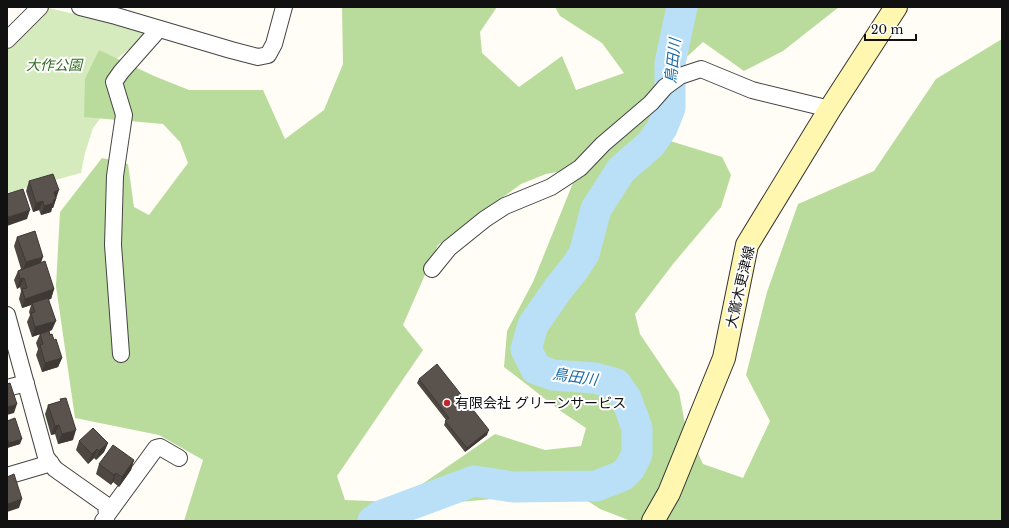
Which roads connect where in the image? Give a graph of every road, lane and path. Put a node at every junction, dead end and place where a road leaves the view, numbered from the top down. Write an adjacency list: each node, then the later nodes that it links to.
1 (40, 7): 7 (street)
2 (80, 7): 5 (street)
3 (284, 7): 6 (street)
4 (896, 7): 8 (main road, 大鷲木更津線)
5 (117, 11): 6 (street)
6 (159, 29): 11 (street)
7 (7, 40)
8 (830, 109): 9 (street); 18 (main road, 大鷲木更津線)
9 (432, 269)
10 (7, 315): 12 (street)
11 (121, 354)
12 (26, 383): 13 (street); 15 (street)
13 (7, 388)
14 (179, 458): 17 (street)
15 (51, 464): 16 (street); 17 (street)
16 (7, 476)
17 (105, 518)
18 (653, 521)

